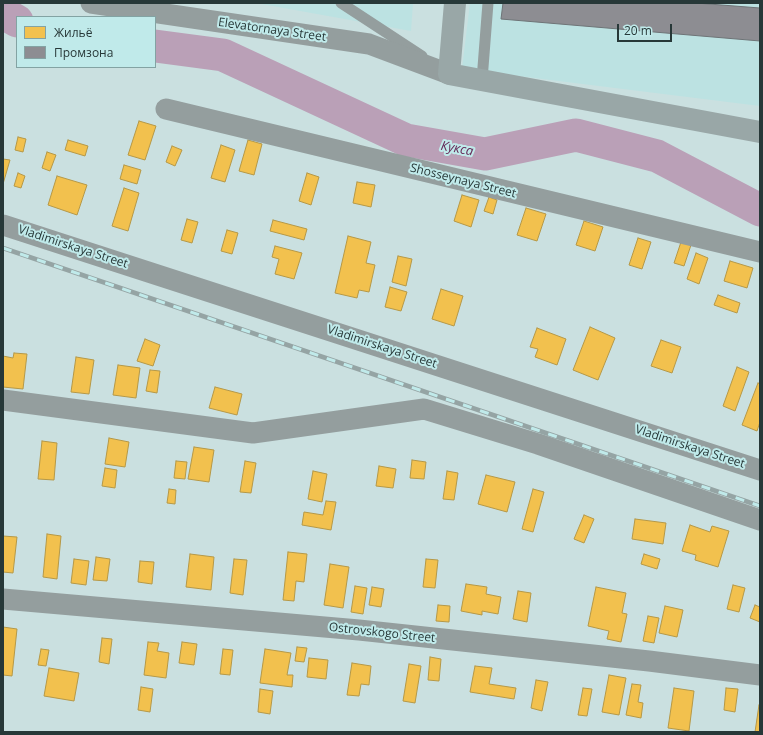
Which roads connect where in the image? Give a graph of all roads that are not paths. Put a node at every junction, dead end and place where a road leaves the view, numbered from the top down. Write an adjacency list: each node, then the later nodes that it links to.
1 (91, 3): 5 (street, Elevatornaya Street)
2 (341, 3): 5 (lane)
3 (456, 3): 5 (street)
4 (488, 3): 6 (lane)
5 (449, 74): 6 (street)
6 (482, 80): 8 (street)
7 (166, 109): 10 (street, Shosseynaya Street)
8 (760, 132)
9 (3, 224): 12 (street, Vladimirskaya Street)
10 (760, 252)
11 (3, 400): 13 (street)
12 (760, 470)
13 (760, 520)
14 (3, 599): 15 (street, Ostrovskogo Street)
15 (760, 675)

